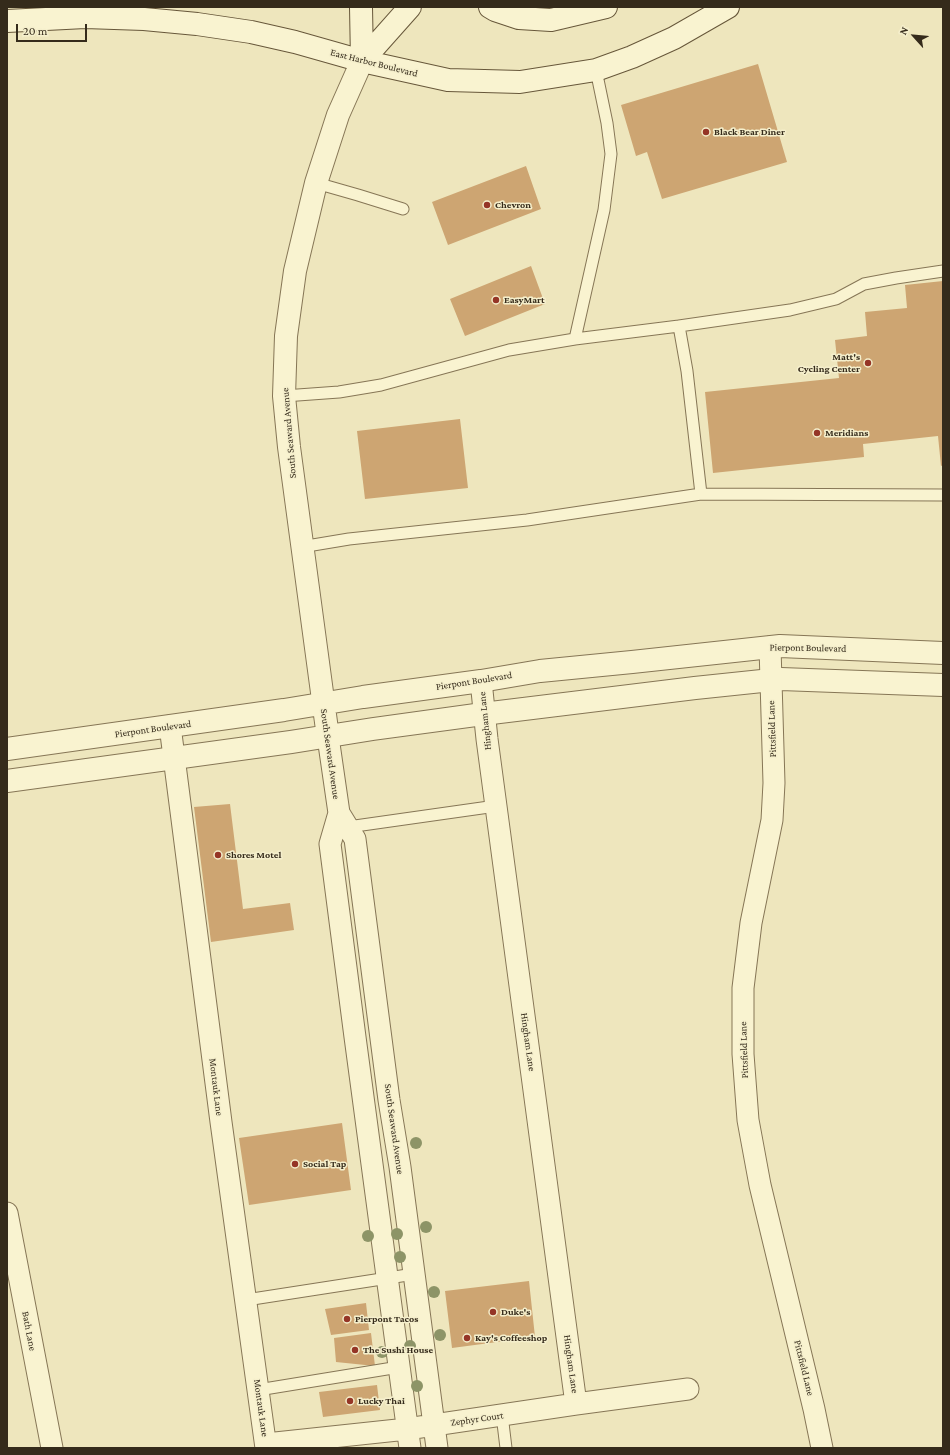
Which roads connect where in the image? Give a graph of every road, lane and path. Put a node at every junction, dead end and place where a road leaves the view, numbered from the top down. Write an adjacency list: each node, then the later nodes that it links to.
1 (361, 7): 7 (street, South Seaward Avenue)
2 (410, 7): 7 (street, South Seaward Avenue)
3 (490, 7): 4 (street)
4 (606, 7)
5 (728, 7): 8 (street, East Harbor Boulevard)
6 (7, 21): 7 (street, East Harbor Boulevard)
7 (362, 61): 8 (street, East Harbor Boulevard); 9 (street, South Seaward Avenue)
8 (596, 70): 13 (lane)
9 (316, 183): 10 (lane); 14 (street, South Seaward Avenue)
10 (403, 209)
11 (943, 271): 12 (lane)
12 (678, 326): 13 (lane); 15 (lane)
13 (575, 339): 14 (lane)
14 (284, 396): 17 (street, South Seaward Avenue)
15 (701, 494): 16 (lane); 17 (lane)
16 (943, 495)
17 (301, 547): 23 (street, South Seaward Avenue)
18 (770, 647): 19 (street, Pierpont Boulevard); 20 (street, Pittsfield Lane); 21 (street, Pierpont Boulevard)
19 (943, 653)
20 (771, 680): 22 (street); 24 (street); 56 (street, Pittsfield Lane)
21 (481, 681): 23 (street, Pierpont Boulevard); 24 (street, Hingham Lane)
22 (943, 685)
23 (323, 703): 25 (street, Pierpont Boulevard); 26 (street, South Seaward Avenue)
24 (483, 714): 26 (street); 30 (street, Hingham Lane)
25 (170, 726): 27 (street, Pierpont Boulevard); 28 (street, Montauk Lane)
26 (328, 737): 28 (street); 31 (street, South Seaward Avenue)
27 (7, 749)
28 (173, 758): 29 (street); 43 (street, Montauk Lane)
29 (7, 781)
30 (496, 806): 31 (lane); 48 (street, Hingham Lane)
31 (343, 820): 32 (street, South Seaward Avenue); 33 (street, South Seaward Avenue)
32 (361, 886): 33 (street); 34 (street, South Seaward Avenue)
33 (336, 889): 35 (street, South Seaward Avenue)
34 (389, 1100): 35 (street); 36 (street, South Seaward Avenue)
35 (364, 1104): 37 (street, South Seaward Avenue)
36 (400, 1167): 37 (street); 38 (street, South Seaward Avenue)
37 (374, 1170): 39 (street, South Seaward Avenue)
38 (404, 1209): 39 (street); 41 (street, South Seaward Avenue)
39 (379, 1212): 42 (street, South Seaward Avenue)
40 (7, 1214): 53 (street, Bath Lane)
41 (414, 1274): 42 (lane); 44 (street, South Seaward Avenue)
42 (388, 1278): 43 (lane); 45 (street, South Seaward Avenue)
43 (246, 1300): 47 (street, Montauk Lane)
44 (425, 1361): 45 (street); 50 (street, South Seaward Avenue)
45 (400, 1367): 47 (lane); 51 (street, South Seaward Avenue)
46 (688, 1389): 48 (street, Zephyr Court)
47 (258, 1390): 52 (street, Montauk Lane)
48 (576, 1404): 49 (street, Zephyr Court)
49 (502, 1415): 50 (street, Zephyr Court); 55 (lane)
50 (434, 1425): 51 (street, Zephyr Court); 54 (street, South Seaward Avenue)
51 (409, 1438): 52 (street, Zephyr Court)
52 (266, 1446)
53 (52, 1448)
54 (438, 1448)
55 (506, 1448)
56 (822, 1448)

